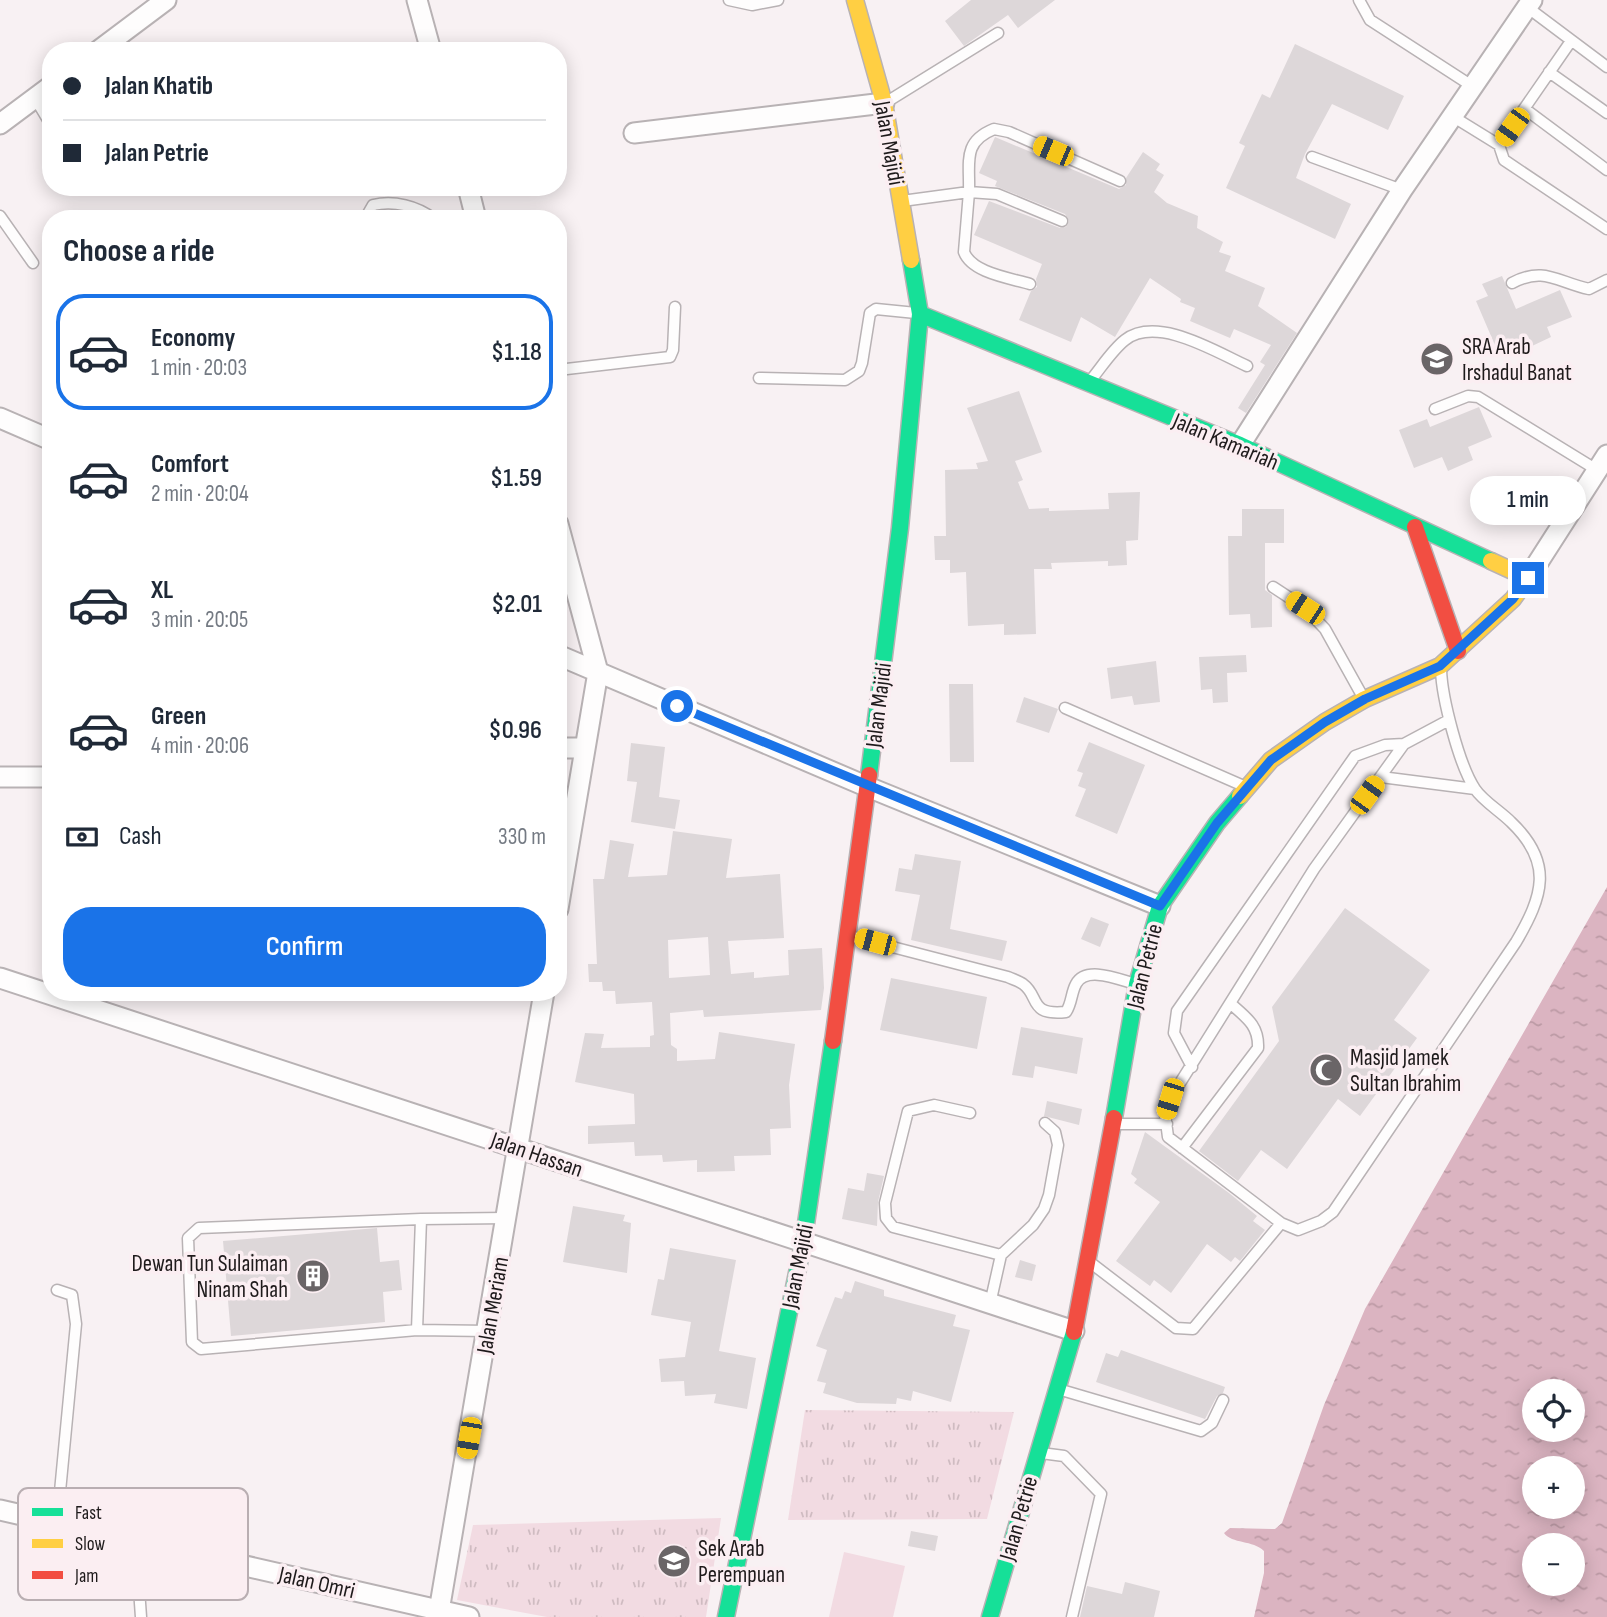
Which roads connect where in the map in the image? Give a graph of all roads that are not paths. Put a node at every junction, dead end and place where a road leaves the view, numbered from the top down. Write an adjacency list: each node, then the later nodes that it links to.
1 (166, 0): 10 (street)
2 (417, 0): 11 (street)
3 (729, 0): 4 (lane)
4 (778, 0)
5 (855, 0): 16 (street, Jalan Majidi)
6 (1359, 0): 14 (lane)
7 (1530, 3): 9 (lane); 14 (street)
8 (998, 33): 16 (lane)
9 (1571, 41): 12 (lane); 13 (lane)
10 (110, 42)
11 (429, 42)
12 (1607, 67)
13 (1549, 72): 17 (lane); 18 (lane)
14 (1472, 86): 19 (street)
15 (42, 93): 20 (street)
16 (884, 103): 21 (street); 28 (street, Jalan Majidi)
17 (1525, 109): 22 (lane); 24 (lane)
18 (1607, 113)
19 (1452, 117): 22 (lane); 26 (street)
20 (0, 124)
21 (634, 133)
22 (1499, 145): 33 (lane)
23 (1312, 157): 26 (lane)
24 (1607, 170)
25 (1120, 181): 27 (lane)
26 (1402, 190): 47 (street)
27 (969, 192): 28 (lane); 32 (lane); 37 (lane)
28 (901, 201): 39 (street, Jalan Majidi)
29 (370, 210): 30 (lane)
30 (414, 210)
31 (0, 216): 34 (lane)
32 (1062, 221)
33 (1607, 229)
34 (33, 263)
35 (1607, 280): 36 (lane)
36 (1512, 283)
37 (1030, 284)
38 (675, 307): 41 (lane)
39 (920, 314): 42 (lane); 43 (street, Jalan Kamariah); 66 (street, Jalan Majidi)
40 (1247, 366): 43 (lane)
41 (567, 369)
42 (759, 378)
43 (1087, 384): 47 (street, Jalan Kamariah)
44 (1435, 409): 48 (lane)
45 (0, 418): 46 (street)
46 (42, 436)
47 (1240, 445): 49 (street, Jalan Kamariah)
48 (1602, 462): 51 (street, Jalan Petrie)
49 (1415, 527): 51 (street, Jalan Kamariah); 53 (street)
50 (567, 557): 56 (street)
51 (1528, 578): 53 (street, Jalan Petrie)
52 (1273, 587): 57 (lane)
53 (1458, 651): 55 (street, Jalan Petrie)
54 (567, 659): 56 (street)
55 (1440, 666): 57 (street, Jalan Petrie); 59 (lane)
56 (598, 672): 62 (street); 66 (street)
57 (1365, 699): 67 (street, Jalan Petrie)
58 (1065, 708): 67 (lane)
59 (1449, 720): 60 (lane); 68 (lane)
60 (1404, 744): 64 (lane); 78 (lane)
61 (567, 748): 62 (street)
62 (586, 748): 69 (street)
63 (42, 777): 65 (street)
64 (1381, 777): 68 (lane); 77 (lane)
65 (0, 778)
66 (868, 787): 70 (street); 71 (street, Jalan Majidi)
67 (1247, 787): 70 (street, Jalan Petrie)
68 (1475, 789): 87 (lane)
69 (567, 857)
70 (1160, 906): 73 (street, Jalan Petrie)
71 (849, 935): 73 (lane); 88 (street, Jalan Majidi)
72 (0, 978): 74 (street, Jalan Hassan)
73 (1136, 984): 81 (street, Jalan Petrie)
74 (42, 992)
75 (71, 1001): 83 (street, Jalan Hassan)
76 (543, 1001): 83 (street, Jalan Meriam)
77 (1231, 1004): 78 (lane); 84 (lane)
78 (1192, 1067): 82 (lane)
79 (970, 1113): 89 (lane)
80 (1045, 1124): 89 (lane)
81 (1113, 1124): 82 (lane); 90 (street, Jalan Petrie)
82 (1167, 1124): 84 (lane)
83 (519, 1147): 85 (street, Jalan Meriam); 88 (street, Jalan Hassan)
84 (1182, 1148): 87 (lane)
85 (506, 1218): 86 (lane); 94 (street, Jalan Meriam)
86 (421, 1219): 93 (lane); 93 (lane)
87 (1280, 1223): 90 (lane)
88 (803, 1244): 92 (street, Jalan Hassan); 105 (street, Jalan Majidi)
89 (1001, 1255): 92 (lane)
90 (1089, 1262): 95 (street, Jalan Petrie)
91 (57, 1290): 99 (lane)
92 (990, 1304): 95 (street, Jalan Hassan)
93 (417, 1330): 94 (lane)
94 (488, 1331): 103 (street, Jalan Meriam)
95 (1074, 1331): 96 (street, Jalan Petrie)
96 (1055, 1389): 97 (lane); 98 (street, Jalan Petrie)
97 (1223, 1400)
98 (1037, 1452): 106 (street, Jalan Petrie); 107 (lane)
99 (60, 1488)
100 (0, 1510): 101 (street, Jalan Omri)
101 (18, 1514)
102 (248, 1567): 103 (street, Jalan Omri)
103 (439, 1613): 104 (street, Jalan Omri)
104 (469, 1617)
105 (726, 1617)
106 (990, 1617)
107 (1072, 1617)

